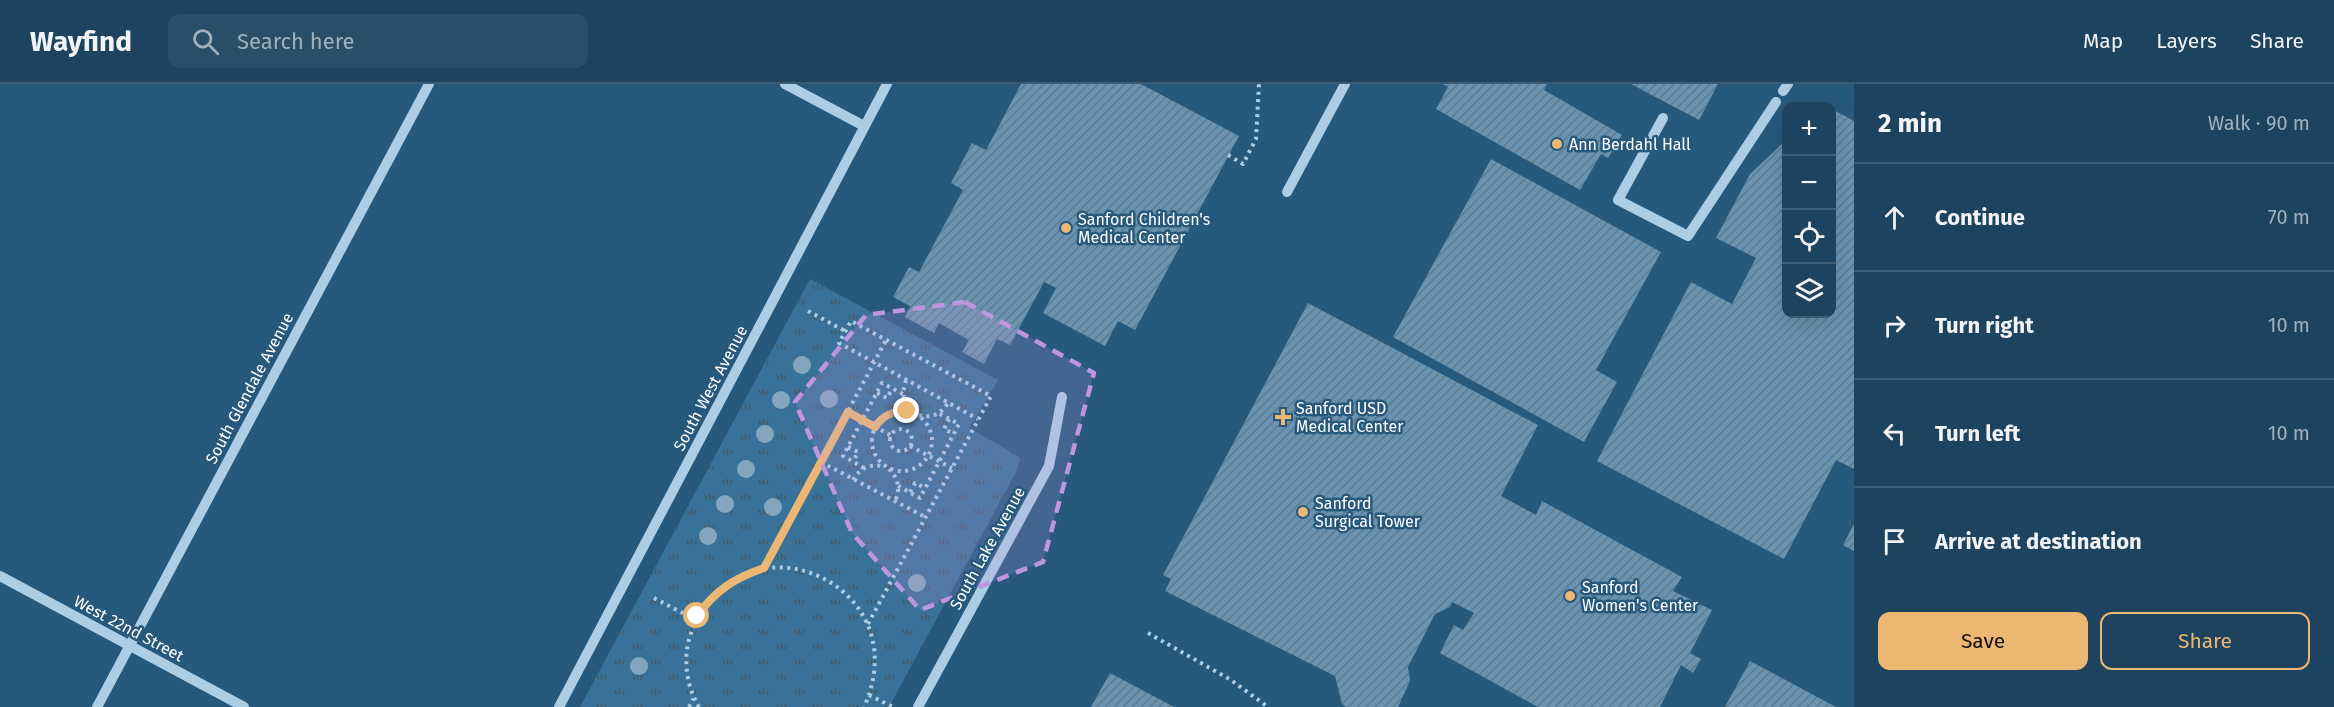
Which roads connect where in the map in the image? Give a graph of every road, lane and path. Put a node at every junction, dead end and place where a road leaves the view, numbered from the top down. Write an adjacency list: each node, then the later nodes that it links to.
1 (429, 84): 51 (street, South Glendale Avenue)
2 (785, 84): 8 (street)
3 (887, 84): 8 (street, South West Avenue)
4 (1259, 84): 9 (path)
5 (1345, 84): 10 (street)
6 (1776, 102): 7 (street)
7 (1663, 118)
8 (864, 126): 56 (street, South West Avenue)
9 (1228, 155)
10 (1287, 192)
11 (808, 311): 12 (path)
12 (845, 331): 13 (path); 14 (path)
13 (886, 340): 14 (path); 25 (path)
14 (874, 363): 15 (path); 21 (path)
15 (906, 380): 18 (path); 20 (path)
16 (892, 389): 17 (path); 17 (path); 18 (path)
17 (877, 393): 26 (path)
18 (903, 394): 23 (path)
19 (1062, 397): 61 (street, South Lake Avenue)
20 (948, 403): 22 (path); 25 (path)
21 (848, 412): 26 (path); 34 (path)
22 (938, 413): 23 (path); 24 (path)
23 (916, 414): 27 (path); 32 (path)
24 (949, 419): 28 (path); 28 (path)
25 (978, 419): 38 (path)
26 (862, 420): 27 (path); 31 (path)
27 (875, 427): 29 (path); 36 (path)
28 (954, 434): 33 (path)
29 (892, 436): 30 (path); 30 (path)
30 (910, 446): 32 (path)
31 (848, 447): 35 (path); 35 (path)
32 (928, 455): 33 (path); 36 (path)
33 (939, 461): 38 (path); 41 (path)
34 (821, 462): 39 (path); 45 (path)
35 (853, 462): 37 (path)
36 (888, 467): 37 (path); 40 (path)
37 (864, 468): 39 (path)
38 (952, 468): 44 (path)
39 (854, 480): 43 (path)
40 (898, 486): 42 (path); 43 (path)
41 (925, 488): 42 (path); 42 (path)
42 (910, 492)
43 (895, 501): 44 (path)
44 (925, 517): 49 (path)
45 (764, 568): 48 (path); 49 (path)
46 (0, 576): 51 (street, West 22nd Street)
47 (654, 598): 48 (path)
48 (696, 620): 53 (path)
49 (868, 624): 52 (path)
50 (1148, 633): 62 (path)
51 (129, 645): 54 (street, South Glendale Avenue); 55 (street, West 22nd Street)
52 (869, 695): 59 (path); 60 (path)
53 (694, 698): 57 (path); 58 (path)
54 (97, 707)
55 (244, 707)
56 (559, 707)
57 (689, 707)
58 (699, 707)
59 (864, 707)
60 (893, 707)
61 (918, 707)
62 (1268, 707)

